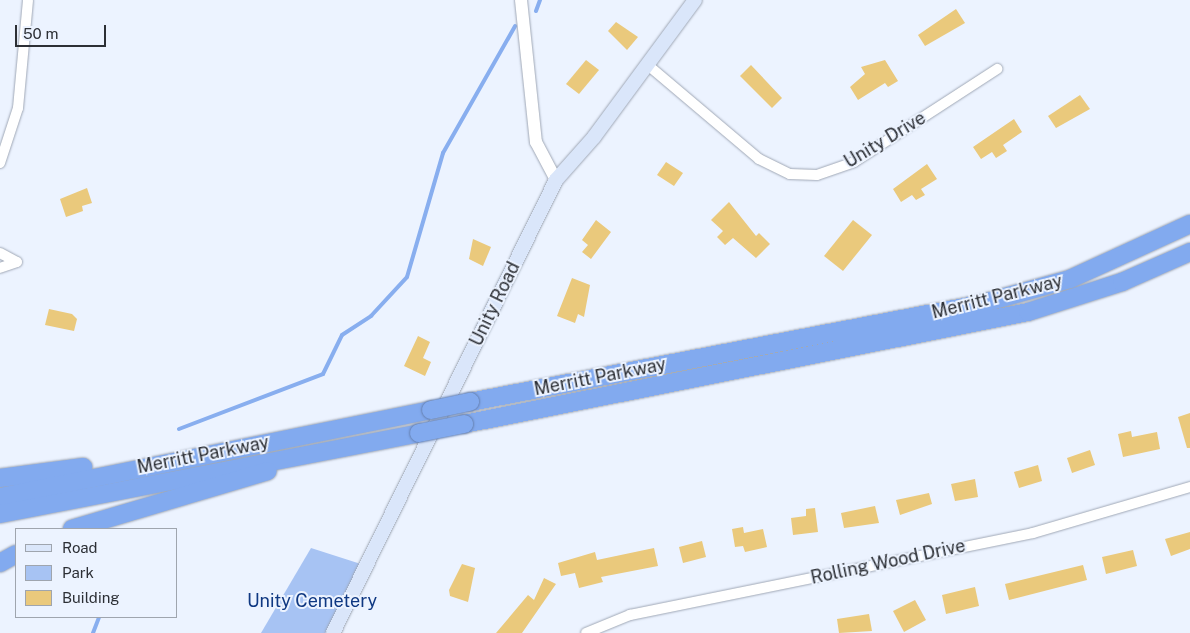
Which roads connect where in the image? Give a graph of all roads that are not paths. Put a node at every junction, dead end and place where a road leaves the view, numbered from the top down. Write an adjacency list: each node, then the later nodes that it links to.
1 (28, 0): 6 (street)
2 (521, 0): 7 (street)
3 (695, 0): 4 (main road, Unity Road)
4 (649, 66): 5 (street, Unity Drive); 7 (main road, Unity Road)
5 (997, 69)
6 (0, 163)
7 (556, 180): 21 (main road, Unity Road)
8 (1190, 224): 13 (highway, Merritt Parkway, bridge)
9 (1190, 252): 12 (highway, Merritt Parkway, bridge)
10 (0, 253): 11 (street)
11 (0, 268)
12 (364, 443): 17 (highway, Merritt Parkway); 18 (highway)
13 (154, 464): 14 (highway); 16 (highway, Merritt Parkway)
14 (0, 478)
15 (1190, 487): 22 (street, Rolling Wood Drive)
16 (0, 497)
17 (0, 514)
18 (75, 528)
19 (15, 555): 20 (highway)
20 (0, 563)
21 (333, 633)
22 (586, 633)

